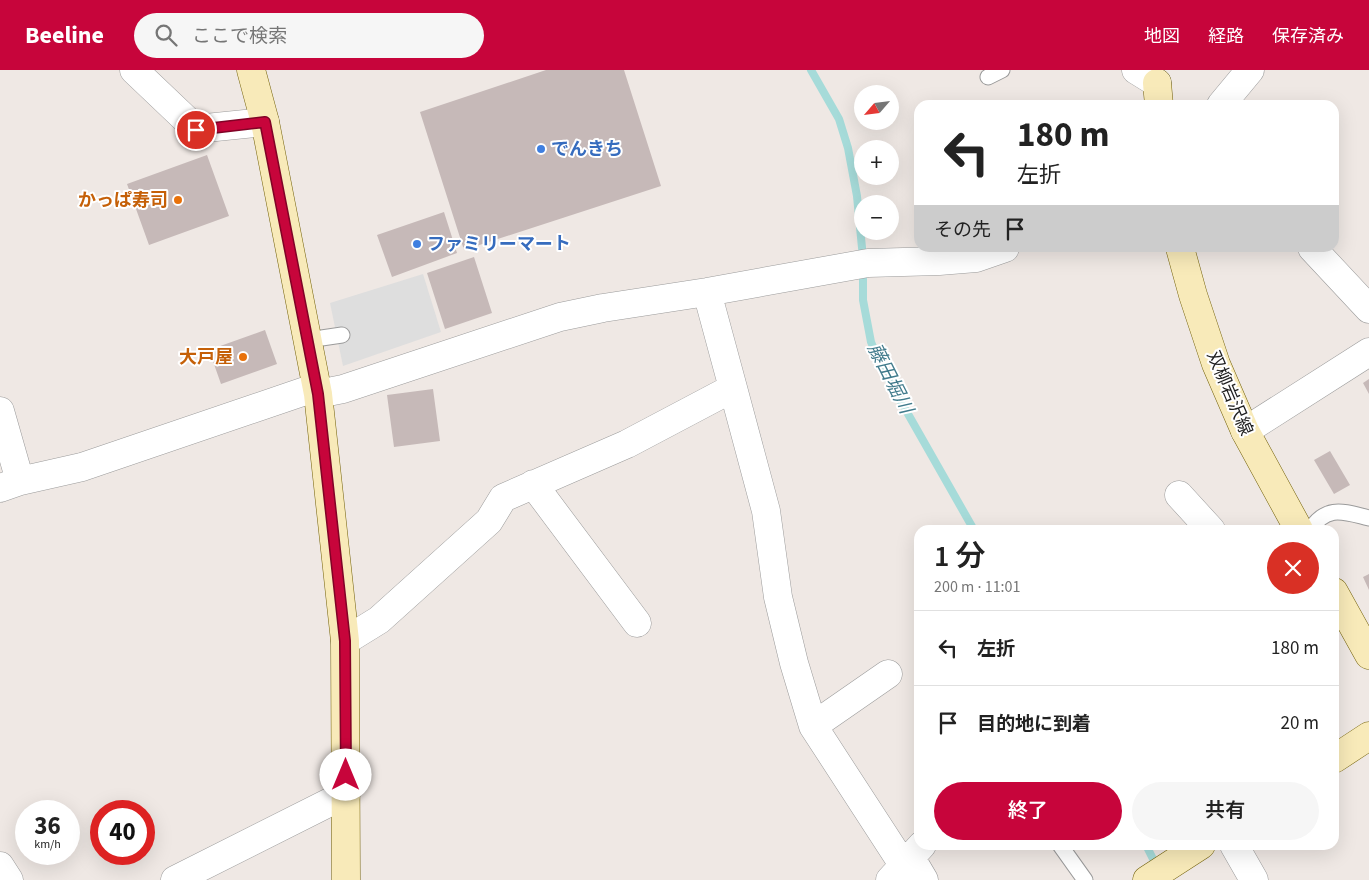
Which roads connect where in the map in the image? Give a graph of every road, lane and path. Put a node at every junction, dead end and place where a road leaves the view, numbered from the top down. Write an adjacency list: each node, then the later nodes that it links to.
1 (134, 70): 7 (street)
2 (250, 70): 7 (street)
3 (1002, 70): 5 (lane)
4 (1250, 70): 6 (street)
5 (988, 77)
6 (1225, 100)
7 (265, 122): 15 (street)
8 (994, 252): 11 (street)
9 (1181, 252): 20 (street, 双柳岩沢線)
10 (1316, 252): 13 (street)
11 (939, 254): 12 (street)
12 (707, 292): 17 (street); 18 (street)
13 (1369, 309)
14 (342, 335): 15 (lane)
15 (308, 340): 18 (street)
16 (1369, 352): 20 (street)
17 (733, 388): 22 (street); 33 (street)
18 (317, 390): 21 (street); 30 (street)
19 (0, 411): 21 (street)
20 (1245, 431): 26 (street, 双柳岩沢線)
21 (10, 484)
22 (533, 484): 29 (street); 30 (street)
23 (1179, 495): 25 (street)
24 (1369, 518): 27 (lane)
25 (1206, 525)
26 (1296, 525)
27 (1312, 525)
28 (1339, 600): 31 (street)
29 (637, 624)
30 (345, 641): 36 (street)
31 (1366, 643)
32 (888, 674): 33 (street)
33 (813, 726): 41 (street)
34 (1369, 736): 35 (street)
35 (1339, 756)
36 (346, 794): 43 (street); 44 (street)
37 (1064, 850): 45 (lane)
38 (1194, 850): 46 (street)
39 (1237, 850): 47 (street)
40 (0, 866): 42 (street)
41 (910, 866)
42 (10, 880)
43 (175, 880)
44 (346, 880)
45 (1085, 880)
46 (1147, 880)
47 (1254, 880)

